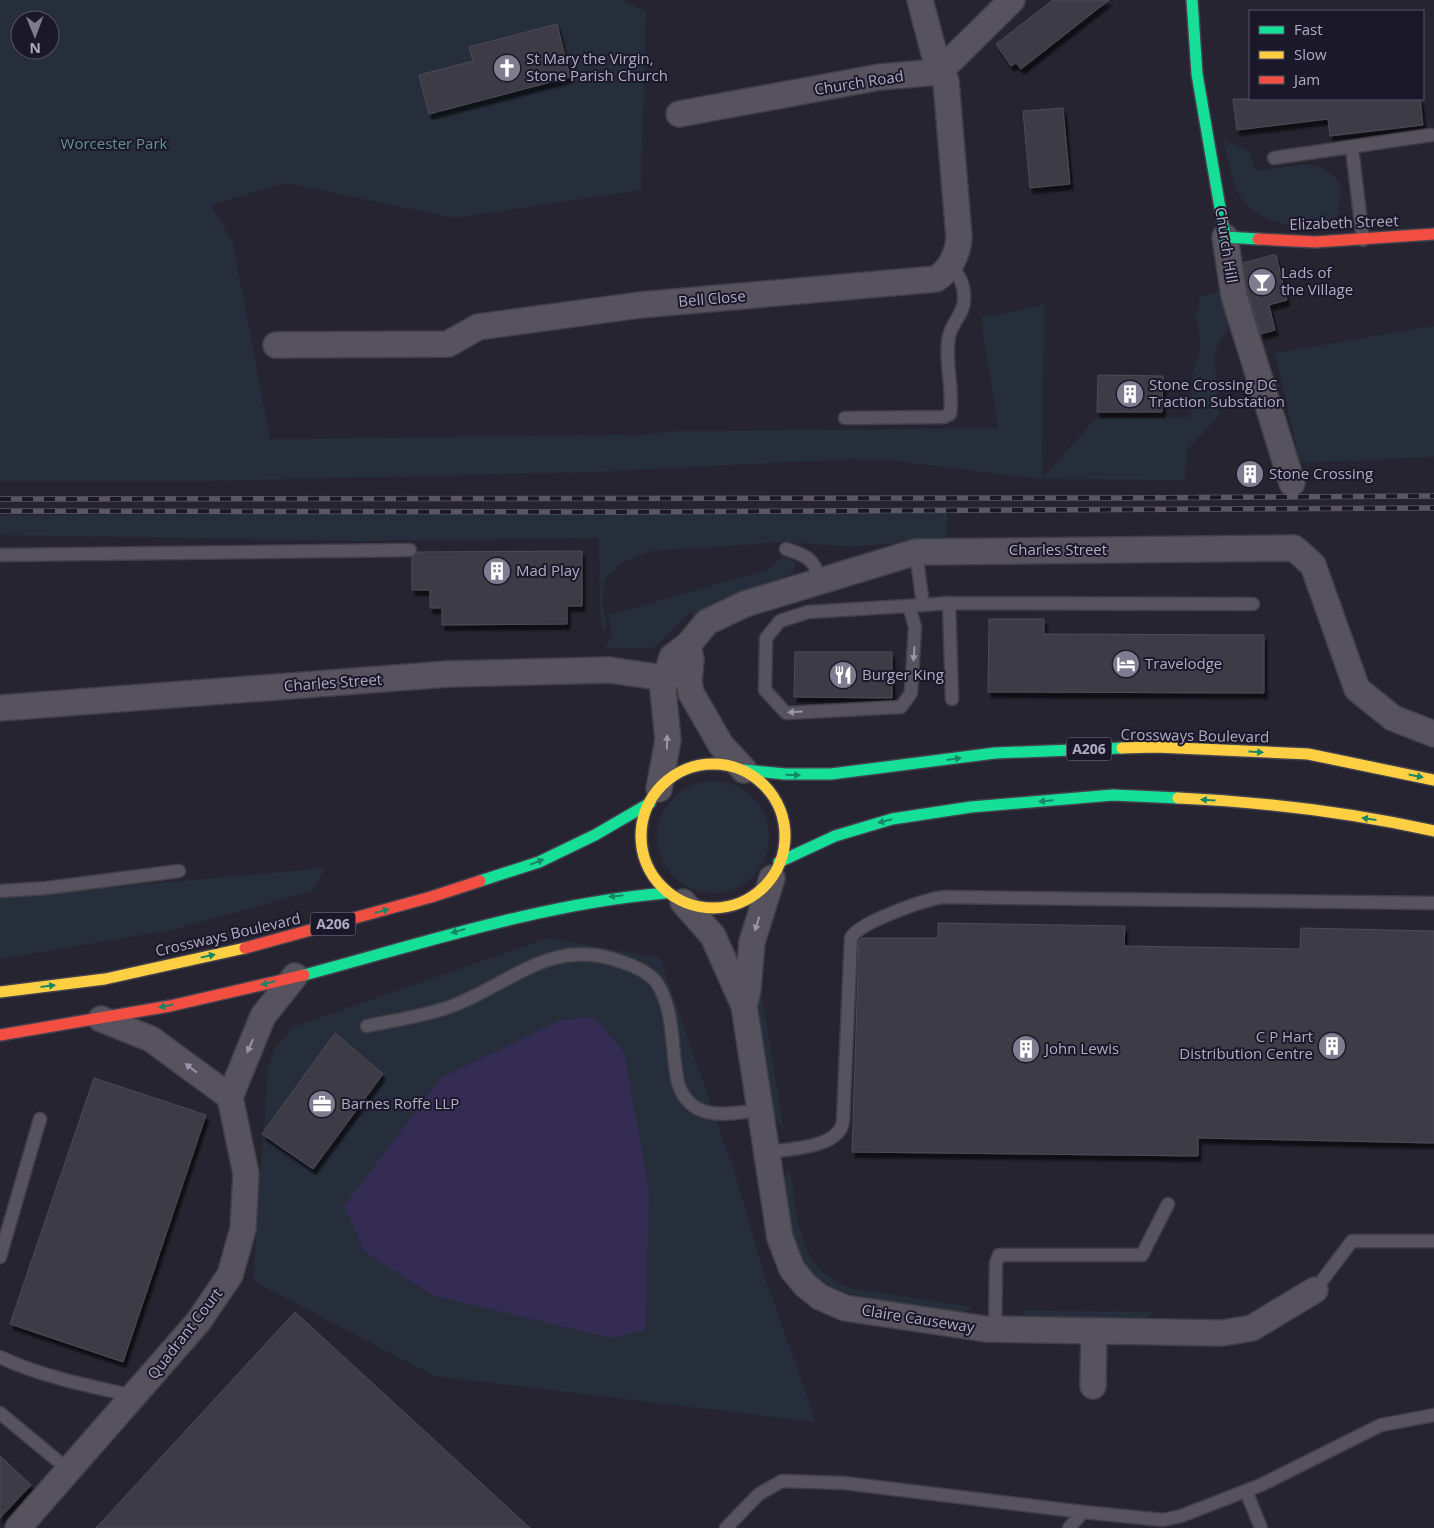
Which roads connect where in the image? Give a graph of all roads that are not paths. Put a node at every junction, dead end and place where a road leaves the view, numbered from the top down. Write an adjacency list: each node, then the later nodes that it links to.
1 (920, 0): 4 (street)
2 (1012, 0): 4 (street)
3 (1192, 0): 10 (main road, Church Hill)
4 (939, 72): 5 (street, Church Road); 12 (street)
5 (679, 114)
6 (1431, 135): 7 (lane)
7 (1352, 148): 8 (lane); 11 (lane)
8 (1274, 158)
9 (1434, 234): 11 (main road, Elizabeth Street)
10 (1225, 237): 11 (main road, Elizabeth Street); 15 (street, Church Hill)
11 (1363, 240)
12 (951, 264): 13 (street, Bell Close); 14 (lane)
13 (276, 345)
14 (845, 418)
15 (1292, 483)
16 (786, 549): 20 (lane)
17 (410, 550): 19 (lane)
18 (916, 552): 20 (street, Charles Street); 23 (lane); 29 (street, Charles Street)
19 (0, 555)
20 (821, 580): 25 (street, Charles Street)
21 (949, 603): 22 (lane); 23 (lane); 27 (lane)
22 (1253, 604)
23 (923, 605): 24 (lane)
24 (909, 606): 24 (lane, one-way to 24)
25 (688, 645): 26 (street, Charles Street); 30 (street)
26 (665, 678): 28 (street, Charles Street); 32 (street, Charles Street, one-way to 26)
27 (952, 699)
28 (0, 708)
29 (1434, 734)
30 (744, 770): 31 (main road, Crossways Boulevard / A206, one-way to 31); 32 (main road); 34 (main road)
31 (1434, 780)
32 (655, 796): 37 (main road); 40 (main road, Crossways Boulevard / A206, one-way to 32)
33 (1434, 831): 34 (main road, one-way to 34)
34 (776, 870): 37 (main road); 41 (street, Claire Causeway, one-way to 41)
35 (179, 871): 36 (lane)
36 (0, 892)
37 (674, 898): 39 (main road, one-way to 39); 41 (street, Claire Causeway)
38 (1434, 903): 48 (lane)
39 (295, 976): 42 (main road, one-way to 42); 45 (street, one-way to 45)
40 (0, 992)
41 (744, 1006): 46 (street, Claire Causeway)
42 (101, 1019): 44 (main road); 45 (street, one-way to 42)
43 (367, 1026): 46 (lane)
44 (0, 1035)
45 (230, 1097): 57 (street, Quadrant Court)
46 (760, 1110): 48 (street, Claire Causeway)
47 (40, 1119): 51 (lane)
48 (767, 1152): 53 (street, Claire Causeway)
49 (1168, 1204): 53 (lane)
50 (1434, 1241): 52 (lane)
51 (0, 1257)
52 (1314, 1290): 54 (street, Claire Causeway)
53 (995, 1330): 54 (street, Claire Causeway)
54 (1094, 1331): 56 (street)
55 (0, 1357): 57 (lane)
56 (1093, 1394)
57 (134, 1396): 60 (street, Quadrant Court)
58 (0, 1413): 60 (lane)
59 (1434, 1415): 61 (lane)
60 (70, 1471): 63 (street, Quadrant Court)
61 (1246, 1491): 62 (lane); 66 (lane)
62 (1083, 1512): 64 (lane); 65 (lane)
63 (18, 1528)
64 (726, 1528)
65 (1069, 1528)
66 (1261, 1528)

